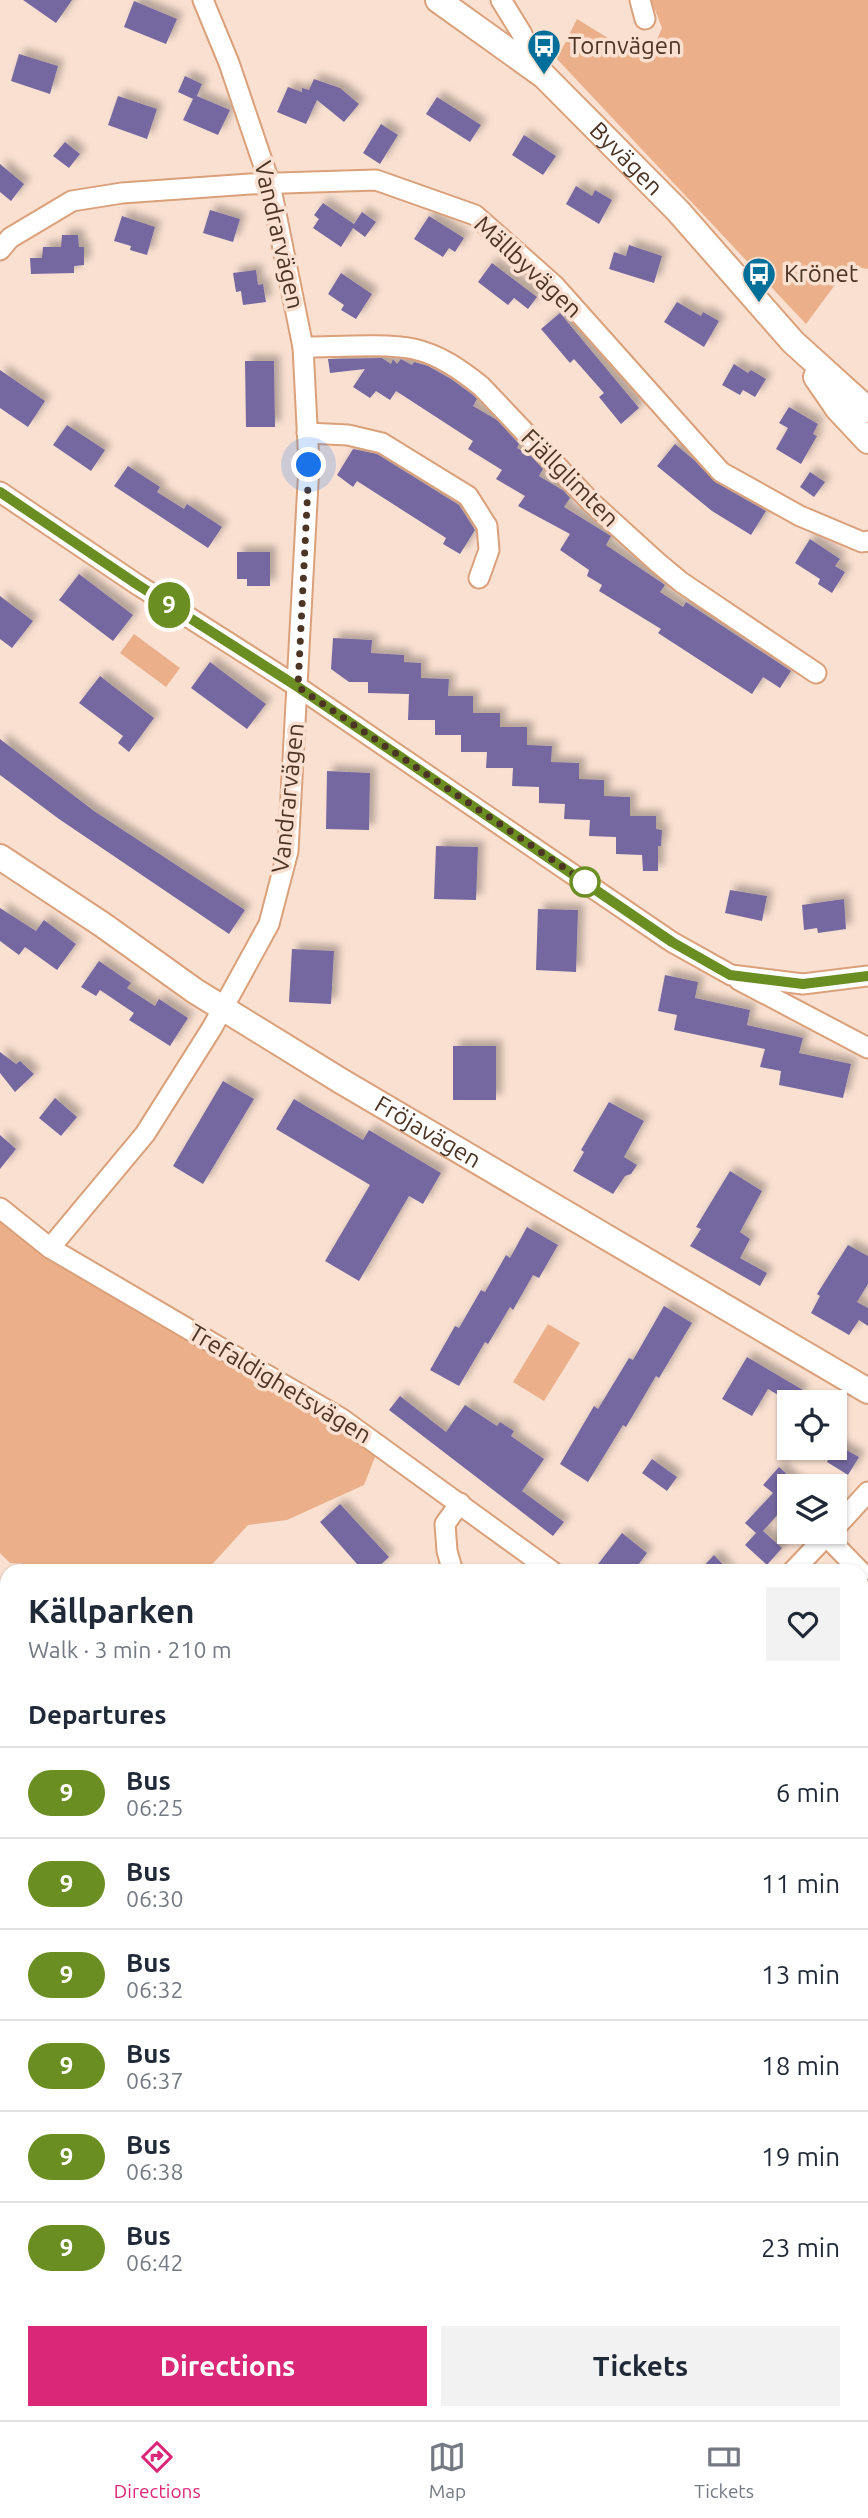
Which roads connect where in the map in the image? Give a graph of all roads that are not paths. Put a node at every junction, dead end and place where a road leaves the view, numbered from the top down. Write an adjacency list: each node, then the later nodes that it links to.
1 (203, 0): 5 (street, Vandrarvägen)
2 (438, 0): 4 (street, Byvägen)
3 (501, 0): 4 (street)
4 (534, 68): 7 (street, Byvägen)
5 (270, 184): 6 (street, Mällbyvägen); 8 (street, Vandrarvägen); 13 (street, Mällbyvägen)
6 (0, 250)
7 (793, 342): 9 (street, Byvägen); 11 (street, Byvägen)
8 (303, 347): 10 (street, Vandrarvägen); 15 (street, Fjällglimten)
9 (868, 410)
10 (307, 433): 14 (street); 16 (street, Vandrarvägen)
11 (868, 441)
12 (0, 492): 16 (street)
13 (868, 541)
14 (479, 578)
15 (816, 673)
16 (298, 687): 18 (street); 20 (street, Vandrarvägen)
17 (0, 857): 20 (street, Fröjavägen)
18 (730, 975): 19 (street); 21 (street)
19 (868, 976)
20 (224, 1008): 23 (street, Vandrarvägen); 24 (street, Fröjavägen)
21 (868, 1048)
22 (0, 1208): 23 (street, Trefaldighetsvägen)
23 (50, 1248): 26 (street, Trefaldighetsvägen)
24 (868, 1391)
25 (868, 1492): 27 (street)
26 (460, 1503): 30 (street); 31 (street, Trefaldighetsvägen)
27 (847, 1515)
28 (819, 1544): 32 (street)
29 (840, 1544): 33 (street)
30 (451, 1564)
31 (542, 1564)
32 (800, 1564)
33 (855, 1564)

